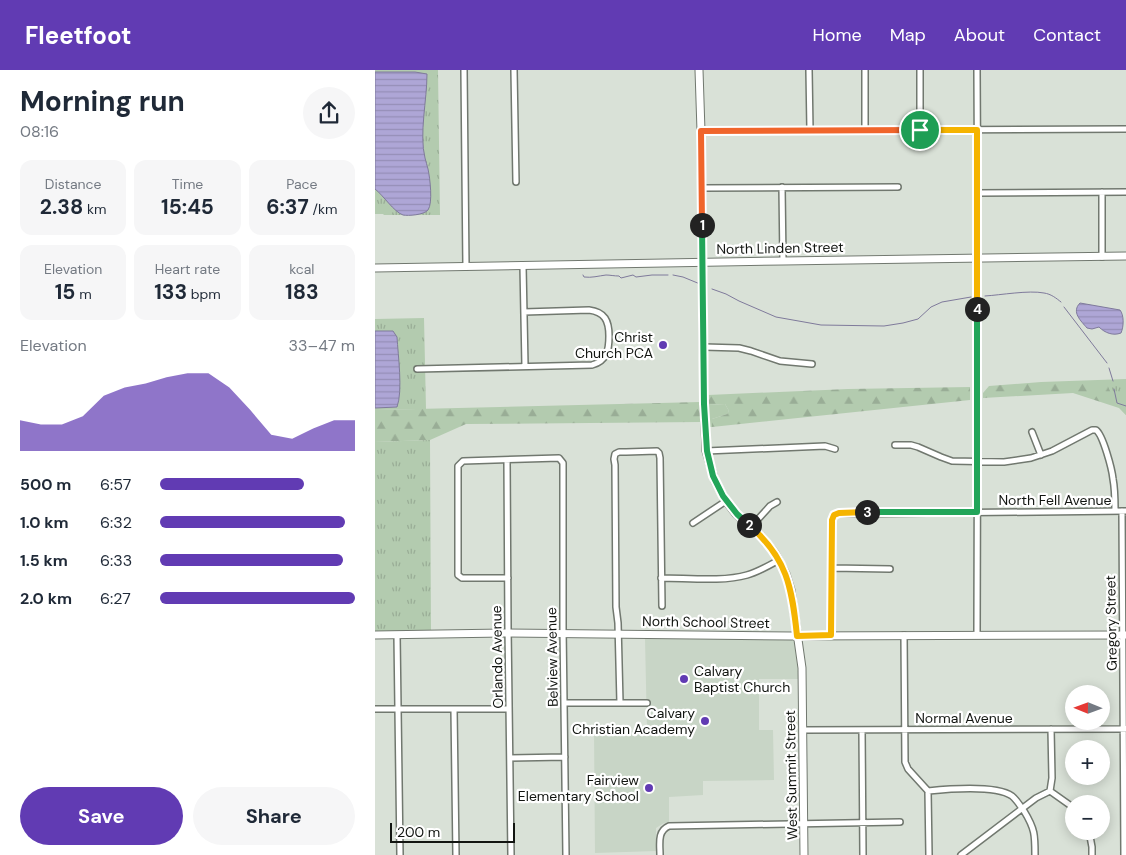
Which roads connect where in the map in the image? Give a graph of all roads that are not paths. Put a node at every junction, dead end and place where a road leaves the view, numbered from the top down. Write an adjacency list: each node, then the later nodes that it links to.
1 (464, 70): 27 (street)
2 (514, 70): 14 (street)
3 (699, 70): 13 (street, West Summit Street)
4 (809, 70): 9 (street)
5 (865, 70): 10 (street)
6 (920, 70): 11 (street)
7 (977, 70): 12 (street)
8 (1126, 129): 12 (street)
9 (810, 130): 10 (street); 13 (street)
10 (865, 130): 11 (street)
11 (920, 130): 12 (street)
12 (977, 130): 20 (street)
13 (701, 131): 17 (street, West Summit Street)
14 (516, 182)
15 (898, 186): 16 (street)
16 (782, 187): 17 (street); 24 (street)
17 (702, 188): 25 (street, West Summit Street)
18 (1102, 192): 19 (street); 20 (street); 22 (street)
19 (1126, 192)
20 (977, 193): 23 (street)
21 (1126, 256): 22 (street, North Linden Street)
22 (1102, 257): 23 (street, North Linden Street)
23 (978, 259): 24 (street, North Linden Street); 40 (street)
24 (783, 261): 25 (street, North Linden Street)
25 (703, 262): 26 (street, North Linden Street); 30 (street, West Summit Street)
26 (523, 266): 27 (street, North Linden Street); 29 (street)
27 (466, 267): 28 (street, North Linden Street)
28 (375, 268)
29 (524, 312): 32 (street); 32 (street)
30 (704, 347): 31 (street); 37 (street, West Summit Street)
31 (812, 364)
32 (525, 366): 33 (street)
33 (417, 369)
34 (1032, 432): 38 (street)
35 (895, 445): 40 (street)
36 (835, 449): 37 (street)
37 (707, 451): 41 (street, West Summit Street)
38 (1041, 455): 40 (street); 43 (street)
39 (507, 460): 51 (street, Orlando Avenue); 51 (street); 55 (street, Belview Avenue)
40 (977, 463): 45 (street)
41 (726, 501): 46 (street); 47 (street, West Summit Street)
42 (777, 502): 47 (street)
43 (1115, 510): 44 (street, North Fell Avenue); 45 (street, North Fell Avenue)
44 (1124, 511): 62 (street, Gregory Street)
45 (977, 512): 49 (street, North Fell Avenue); 61 (street)
46 (693, 524)
47 (751, 527): 48 (street, West Summit Street)
48 (779, 560): 52 (street); 63 (street, West Summit Street)
49 (831, 568): 50 (street); 59 (street)
50 (890, 569)
51 (508, 578): 54 (street, Orlando Avenue)
52 (661, 578): 53 (street); 56 (street)
53 (662, 606)
54 (508, 634): 55 (street, North School Street); 58 (street, North School Street); 70 (street, Orlando Avenue)
55 (563, 634): 56 (street, North School Street); 64 (street, Belview Avenue)
56 (618, 634): 63 (street, North School Street); 65 (street)
57 (375, 635): 58 (street, North School Street)
58 (397, 635): 68 (street)
59 (831, 635): 60 (street, North School Street); 63 (street, North School Street)
60 (904, 635): 61 (street, North School Street); 72 (street)
61 (977, 635): 62 (street, North School Street)
62 (1124, 635): 71 (street, Gregory Street)
63 (797, 636): 74 (street, West Summit Street)
64 (564, 702): 65 (street); 76 (street, Belview Avenue)
65 (620, 703): 66 (street)
66 (647, 703)
67 (375, 709): 68 (street)
68 (398, 709): 69 (street); 87 (street)
69 (454, 709): 70 (street); 88 (street)
70 (509, 709): 77 (street, Orlando Avenue)
71 (1125, 728): 73 (street, Normal Avenue); 80 (street, Gregory Street)
72 (905, 729): 73 (street, Normal Avenue); 75 (street, Normal Avenue); 78 (street)
73 (1051, 729): 79 (street)
74 (803, 730): 75 (street, Normal Avenue); 85 (street, West Summit Street)
75 (862, 730): 84 (street)
76 (565, 757): 77 (street); 90 (street, Belview Avenue)
77 (509, 758): 89 (street, Orlando Avenue)
78 (928, 791): 82 (street); 94 (street)
79 (1050, 791): 81 (street); 82 (street)
80 (1125, 800): 98 (street, Gregory Street)
81 (1065, 802)
82 (1022, 809): 95 (street); 96 (street)
83 (900, 822): 84 (street)
84 (863, 823): 85 (street); 93 (street)
85 (804, 824): 91 (street); 92 (street, West Summit Street)
86 (1091, 840): 97 (street)
87 (400, 855)
88 (456, 855)
89 (511, 855)
90 (566, 855)
91 (660, 855)
92 (804, 855)
93 (863, 855)
94 (929, 855)
95 (961, 855)
96 (1035, 855)
97 (1092, 855)
98 (1124, 855)

